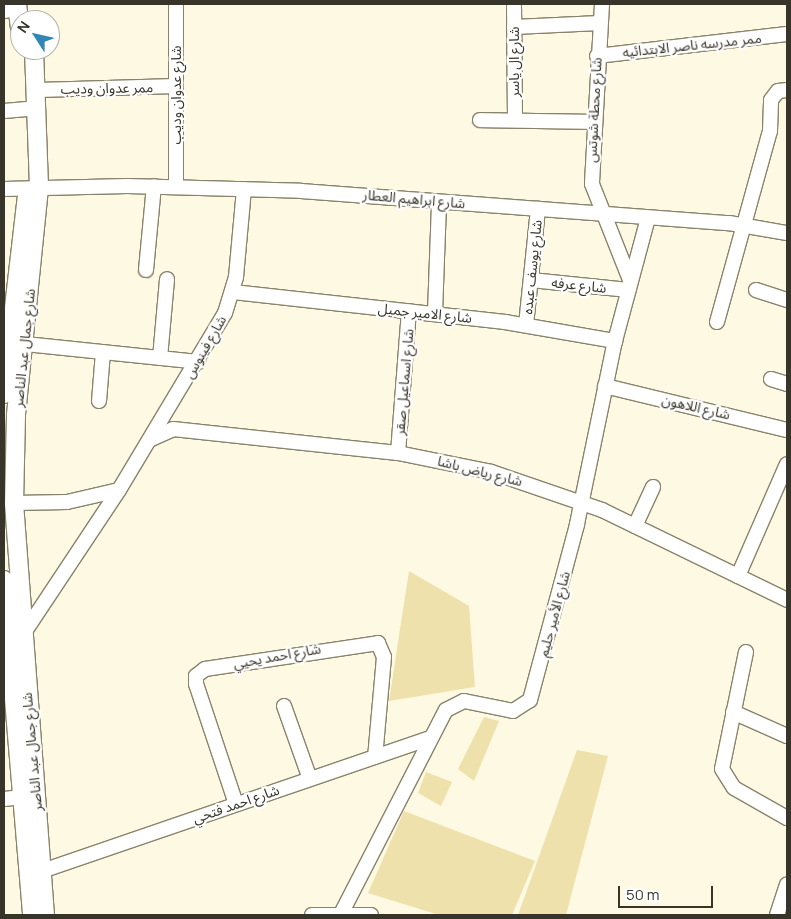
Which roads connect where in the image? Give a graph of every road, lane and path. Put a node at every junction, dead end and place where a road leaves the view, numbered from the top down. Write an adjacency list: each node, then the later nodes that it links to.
1 (176, 4): 10 (street, شارع عدوان وديب)
2 (514, 4): 5 (street, شارع ال ياسر)
3 (602, 4): 4 (street, شارع محطة شوتس)
4 (600, 23): 5 (street); 7 (street, شارع محطة شوتس)
5 (514, 27): 16 (street, شارع ال ياسر)
6 (787, 34): 7 (street, ممر مدرسه ناصر الابتدائيه)
7 (597, 56): 17 (street, شارع محطة شوتس)
8 (24, 60): 13 (main road, شارع جمال عبد الناصر)
9 (35, 60): 11 (main road, شارع جمال عبد الناصر)
10 (176, 86): 11 (street, ممر عدوان وديب); 19 (street, شارع عدوان وديب)
11 (38, 90): 20 (main road, شارع جمال عبد الناصر)
12 (787, 90): 27 (street)
13 (27, 109): 14 (street); 20 (main road, شارع جمال عبد الناصر)
14 (4, 111)
15 (480, 120): 16 (street)
16 (514, 120): 17 (street)
17 (592, 122): 25 (street, شارع محطة شوتس)
18 (154, 186): 19 (street, شارع ابراهيم العطار); 20 (street, شارع ابراهيم العطار); 29 (street)
19 (176, 186): 21 (street, شارع ابراهيم العطار)
20 (34, 188): 22 (street, شارع ابراهيم العطار); 41 (main road, شارع جمال عبد الناصر); 46 (main road, شارع جمال عبد الناصر)
21 (244, 189): 23 (street, شارع ابراهيم العطار); 34 (street, شارع فينوس)
22 (4, 190)
23 (438, 202): 24 (street, شارع ابراهيم العطار); 37 (street)
24 (538, 209): 25 (street, شارع ابراهيم العطار); 31 (street, شارع يوسف عبده)
25 (602, 214): 26 (street, شارع ابراهيم العطار); 32 (street, شارع محطة شوتس)
26 (648, 218): 27 (street, شارع ابراهيم العطار); 32 (street, شارع الأمير حليم)
27 (745, 224): 28 (street, شارع ابراهيم العطار); 38 (street)
28 (787, 233)
29 (146, 270)
30 (167, 279): 43 (street)
31 (531, 280): 32 (street, شارع عرفه); 39 (street, شارع يوسف عبده)
32 (629, 285): 40 (street, شارع الأمير حليم)
33 (756, 290): 35 (street)
34 (233, 292): 36 (street, شارع الامير جميل); 44 (street, شارع فينوس)
35 (787, 300)
36 (409, 311): 37 (street, شارع الامير جميل); 52 (street, شارع اسماعيل صقر)
37 (434, 313): 39 (street, شارع الامير جميل)
38 (717, 322)
39 (526, 325): 40 (street, شارع الامير جميل)
40 (615, 342): 48 (street, شارع الأمير حليم)
41 (25, 344): 42 (street); 57 (main road, شارع جمال عبد الناصر)
42 (103, 352): 43 (street); 49 (street)
43 (160, 358): 44 (street)
44 (198, 362): 51 (street, شارع فينوس)
45 (771, 379): 47 (street)
46 (4, 384)
47 (787, 384)
48 (605, 386): 50 (street, شارع اللاهون); 56 (street, شارع الأمير حليم)
49 (99, 401)
50 (786, 426)
51 (151, 439): 52 (street, شارع رياض باشا); 55 (street, شارع فينوس)
52 (398, 453): 56 (street, شارع رياض باشا)
53 (787, 464): 59 (street)
54 (652, 487): 58 (street)
55 (119, 490): 57 (street); 62 (street, شارع فينوس)
56 (582, 501): 58 (street, شارع رياض باشا); 68 (street, شارع الأمير حليم)
57 (14, 503): 62 (main road, شارع جمال عبد الناصر)
58 (635, 526): 59 (street, شارع رياض باشا)
59 (738, 576): 61 (street, شارع رياض باشا)
60 (4, 580): 64 (main road, شارع جمال عبد الناصر)
61 (787, 600)
62 (22, 636): 75 (main road, شارع جمال عبد الناصر)
63 (746, 652): 66 (street)
64 (8, 682): 71 (main road, شارع جمال عبد الناصر)
65 (284, 706): 70 (street)
66 (733, 712): 67 (street); 74 (street)
67 (787, 736)
68 (430, 738): 69 (street, شارع احمد فتحي); 77 (street, شارع الأمير حليم)
69 (375, 757): 70 (street, شارع احمد فتحي); 73 (street, شارع احمد يحيي)
70 (310, 779): 73 (street, شارع احمد فتحي)
71 (23, 797): 72 (street); 78 (main road, شارع جمال عبد الناصر)
72 (4, 799)
73 (236, 804): 75 (street, شارع احمد فتحي)
74 (787, 818)
75 (42, 871): 79 (main road, شارع جمال عبد الناصر)
76 (787, 885): 82 (street)
77 (342, 912): 80 (street); 81 (street)
78 (32, 915)
79 (45, 915)
80 (312, 915)
81 (371, 915)
82 (777, 915)

